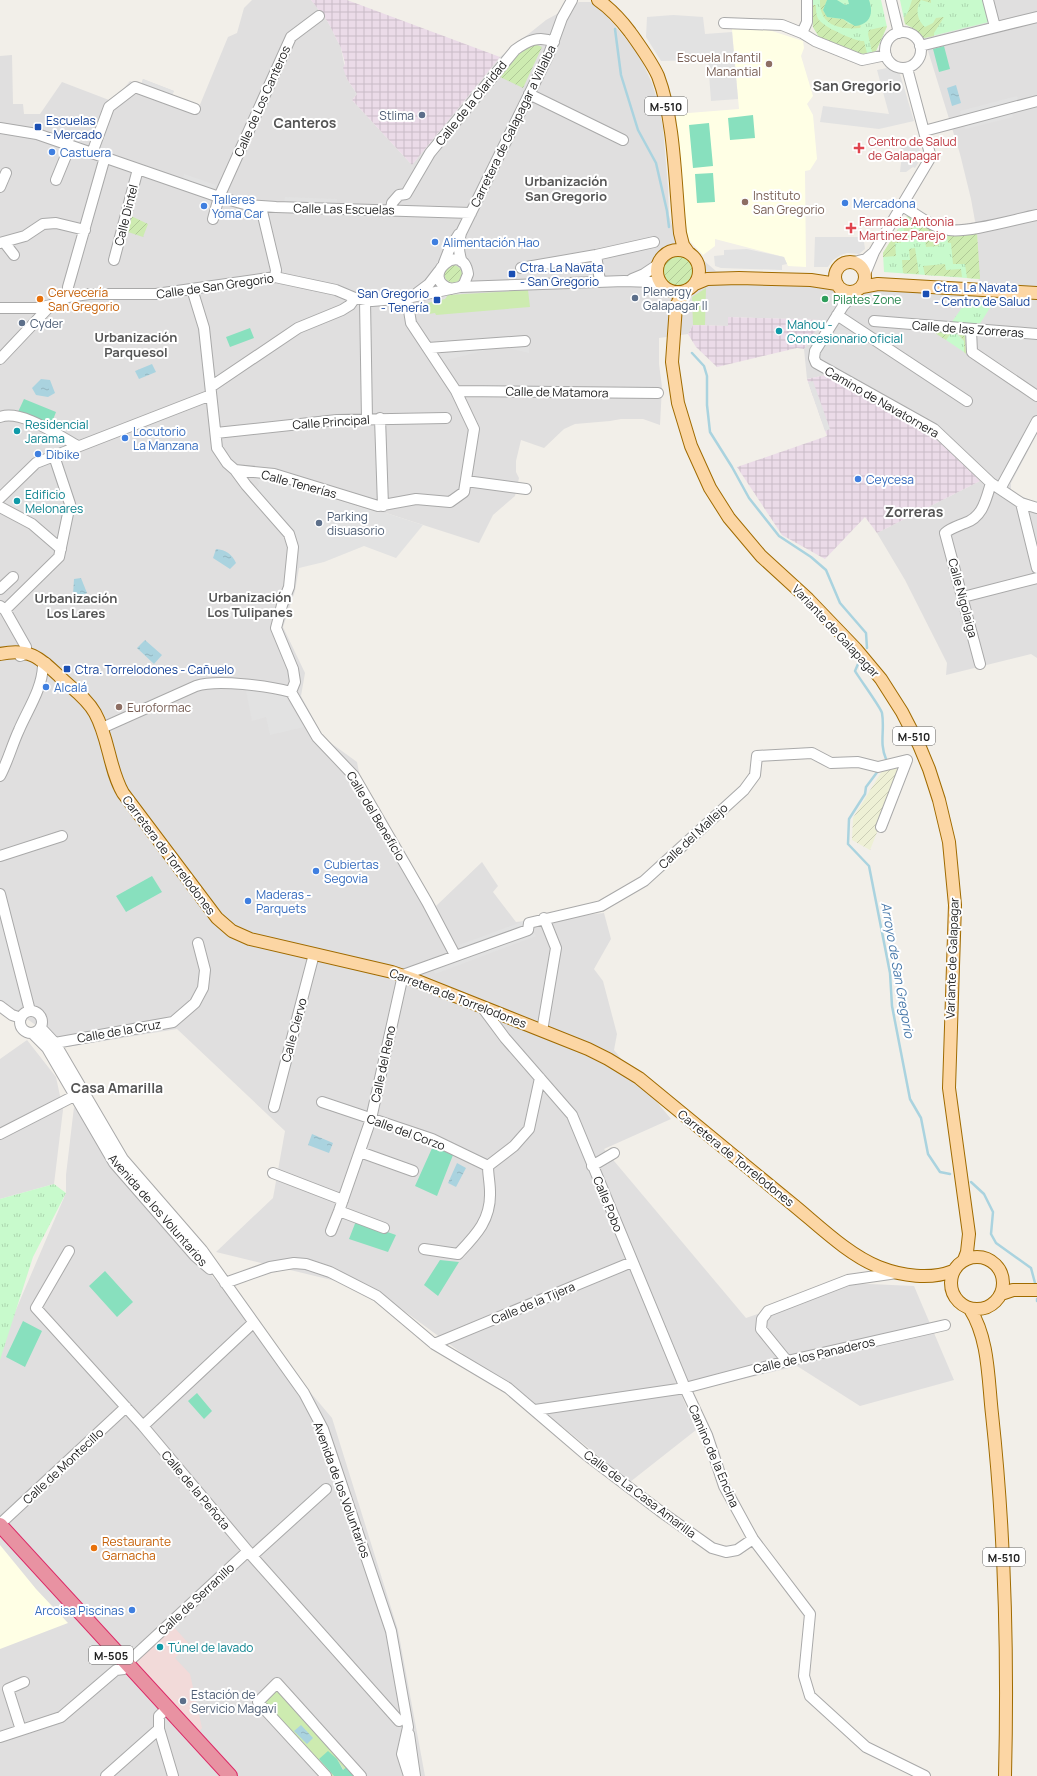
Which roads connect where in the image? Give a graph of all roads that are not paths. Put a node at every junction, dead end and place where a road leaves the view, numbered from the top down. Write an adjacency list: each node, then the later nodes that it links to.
1 (563, 0): 10 (street, Carretera de Galapagar a Villalba)
2 (572, 0): 10 (street, Carretera de Galapagar a Villalba)
3 (598, 0): 7 (main road, M-510)
4 (807, 0): 13 (street)
5 (891, 0): 14 (street)
6 (988, 0): 12 (street)
7 (607, 4): 41 (main road, M-510)
8 (319, 16): 33 (street, Calle de Los Canteros)
9 (1037, 17): 12 (street)
10 (562, 18): 15 (street, Carretera de Galapagar a Villalba)
11 (724, 23): 13 (street)
12 (995, 27): 16 (street)
13 (802, 33): 17 (street)
14 (899, 33): 16 (street); 17 (street)
15 (554, 42): 19 (street, Carretera de Galapagar a Villalba); 32 (street, Calle de la Claridad)
16 (920, 46): 18 (street)
17 (886, 55): 18 (street)
18 (907, 68): 23 (street)
19 (529, 94): 24 (street); 38 (street, Carretera de Galapagar a Villalba)
20 (1037, 101): 23 (street)
21 (195, 109): 26 (street)
22 (0, 128): 25 (street, Calle Las Escuelas)
23 (924, 132): 34 (street)
24 (623, 140)
25 (70, 146): 26 (street, Calle Las Escuelas); 30 (street)
26 (92, 153): 27 (street, Calle Las Escuelas)
27 (105, 158): 28 (street, Calle Las Escuelas); 42 (street)
28 (138, 169): 33 (street, Calle Las Escuelas); 51 (street, Calle Dintel)
29 (6, 173): 31 (street)
30 (56, 180)
31 (0, 187)
32 (406, 194): 36 (street, Calle de la Claridad); 37 (street)
33 (219, 197): 35 (street, Calle Las Escuelas); 40 (street)
34 (902, 206): 39 (street); 47 (street)
35 (261, 207): 36 (street, Calle Las Escuelas); 61 (street)
36 (391, 210): 37 (street, Calle Las Escuelas)
37 (409, 210): 38 (street, Calle Las Escuelas)
38 (471, 213): 43 (street, Carretera de Galapagar a Villalba)
39 (1037, 215)
40 (213, 219)
41 (678, 220): 46 (main road, M-510); 48 (main road, M-510)
42 (85, 230): 44 (street); 76 (street)
43 (461, 233): 52 (street, Carretera de Galapagar a Villalba); 56 (street, Carretera de Galapagar a Villalba)
44 (2, 242): 50 (street)
45 (654, 242): 49 (street)
46 (688, 252): 48 (main road); 55 (main road, M-510)
47 (874, 252): 53 (street); 60 (street)
48 (666, 254): 54 (main road, M-510)
49 (596, 255): 57 (street); 65 (street)
50 (14, 256)
51 (114, 260)
52 (462, 262): 56 (street); 59 (street)
53 (854, 262): 58 (main road); 60 (main road)
54 (658, 264): 64 (street); 68 (main road, M-510)
55 (698, 264): 62 (main road); 69 (main road, M-510)
56 (442, 267): 71 (street); 77 (street, Calle de San Gregorio)
57 (521, 268)
58 (836, 271): 63 (main road); 70 (main road)
59 (468, 274): 66 (street); 71 (street)
60 (865, 275): 67 (main road); 73 (main road)
61 (275, 277): 72 (street, Calle de San Gregorio); 75 (street, Calle de San Gregorio)
62 (725, 278): 63 (main road); 69 (main road)
63 (811, 280): 70 (main road)
64 (624, 281): 65 (street); 68 (street)
65 (600, 282): 66 (street)
66 (504, 284): 71 (street, Calle de San Gregorio)
67 (878, 284): 73 (main road); 74 (main road)
68 (664, 286): 69 (main road); 82 (main road, M-510)
69 (691, 287): 82 (main road, M-510)
70 (838, 287): 73 (main road); 81 (street)
71 (456, 288): 77 (street, Calle de San Gregorio)
72 (192, 289): 76 (street, Calle de San Gregorio); 89 (street)
73 (860, 289): 81 (street, Camino de Navatornera)
74 (1037, 293)
75 (352, 296): 78 (street, Calle de San Gregorio); 89 (street)
76 (68, 297): 79 (street, Calle de San Gregorio)
77 (407, 298): 78 (street, Calle de San Gregorio); 87 (street, Calle Tenerías)
78 (366, 300): 97 (street)
79 (51, 305): 80 (street, Calle de San Gregorio); 88 (street, Calle de San Gregorio)
80 (0, 308)
81 (840, 310): 93 (street); 104 (street, Camino de Navatornera)
82 (675, 313): 161 (main road, Variante de Galapagar / M-510)
83 (874, 321): 84 (street, Calle de las Zorreras)
84 (971, 330): 85 (street, Calle de las Zorreras); 92 (street)
85 (1037, 334)
86 (525, 341): 87 (street)
87 (428, 348): 90 (street, Calle Tenerías)
88 (0, 359)
89 (212, 391): 99 (street); 100 (street)
90 (456, 391): 91 (street, Calle de Matamora); 103 (street, Calle Tenerías)
91 (658, 393)
92 (1037, 396)
93 (967, 401)
94 (0, 417): 100 (street)
95 (380, 418): 96 (street, Calle Principal); 97 (street, Calle Principal); 109 (street)
96 (446, 418)
97 (367, 420): 99 (street, Calle Principal)
98 (1037, 421): 106 (street)
99 (216, 433): 102 (street)
100 (78, 446): 101 (street)
101 (54, 456): 107 (street); 112 (street)
102 (235, 470): 109 (street, Calle Tenerías); 123 (street)
103 (466, 481): 105 (street); 109 (street, Calle Tenerías)
104 (991, 483): 106 (street, Camino de Navatornera); 117 (street, Calle Nigolaiga)
105 (526, 489)
106 (1000, 489): 108 (street, Camino de Navatornera)
107 (0, 498)
108 (1021, 503): 111 (street, Camino de Navatornera); 113 (street)
109 (383, 506)
110 (0, 507): 112 (street)
111 (1037, 508)
112 (61, 549): 118 (street)
113 (1037, 568)
114 (13, 577): 116 (street)
115 (1037, 578): 117 (street)
116 (0, 589)
117 (963, 597): 121 (street, Calle Nigolaiga)
118 (2, 608): 119 (street)
119 (26, 652): 120 (main road, Carretera de Torrelodones); 122 (main road, Carretera de Torrelodones)
120 (1, 658): 122 (main road, Carretera de Torrelodones)
121 (980, 664)
122 (45, 665): 124 (main road, Carretera de Torrelodones); 125 (street)
123 (291, 692): 124 (street); 134 (street, Calle del Beneficio)
124 (102, 728): 133 (main road, Carretera de Torrelodones)
125 (0, 776)
126 (881, 827): 130 (street, Calle del Mallejo)
127 (62, 836): 128 (street)
128 (0, 856)
129 (0, 894): 131 (street)
130 (544, 918): 134 (street, Calle del Mallejo); 142 (street)
131 (3, 920): 138 (street)
132 (198, 943): 144 (street, Calle de la Cruz)
133 (314, 954): 135 (main road, Carretera de Torrelodones); 148 (street, Calle Ciervo)
134 (455, 955): 135 (street, Calle del Mallejo)
135 (403, 975): 137 (main road, Carretera de Torrelodones); 149 (street, Calle del Reno)
136 (0, 1006): 140 (street)
137 (482, 1007): 139 (main road, Carretera de Torrelodones); 143 (street, Calle Pobo)
138 (30, 1011): 140 (street); 141 (street)
139 (507, 1017): 142 (main road, Carretera de Torrelodones); 143 (street)
140 (21, 1018): 141 (street)
141 (36, 1031): 144 (street, Avenida de los Voluntarios)
142 (542, 1031): 168 (main road, Carretera de Torrelodones)
143 (505, 1038): 145 (street, Calle Pobo)
144 (51, 1046): 146 (street, Avenida de los Voluntarios)
145 (540, 1078): 153 (street); 154 (street, Calle Pobo)
146 (78, 1094): 150 (street); 171 (street, Avenida de los Voluntarios)
147 (322, 1102): 149 (street, Calle del Corzo)
148 (274, 1107)
149 (371, 1119): 151 (street, Calle del Reno); 153 (street, Calle del Corzo)
150 (0, 1134)
151 (360, 1152): 155 (street); 157 (street, Calle del Reno)
152 (614, 1153): 154 (street)
153 (488, 1166): 162 (street)
154 (592, 1166): 166 (street, Calle Pobo)
155 (413, 1171)
156 (273, 1173): 157 (street)
157 (343, 1200): 158 (street, Calle del Reno)
158 (339, 1211): 159 (street); 160 (street, Calle del Reno)
159 (384, 1228)
160 (331, 1231)
161 (969, 1234): 164 (main road, M-510); 165 (main road, M-510)
162 (424, 1249)
163 (69, 1251): 183 (street, Calle de la Peñota)
164 (981, 1257): 165 (main road); 170 (main road, M-510)
165 (964, 1260): 167 (main road)
166 (632, 1262): 180 (street, Calle de la Tijera); 182 (street, Calle Pobo)
167 (953, 1271): 169 (main road, Carretera de Torrelodones); 173 (main road)
168 (900, 1273): 169 (main road, Carretera de Torrelodones); 181 (street)
169 (924, 1277): 173 (main road, Carretera de Torrelodones)
170 (1002, 1277): 172 (main road); 174 (main road)
171 (224, 1283): 177 (street, Avenida de los Voluntarios); 180 (street, Calle de La Casa Amarilla)
172 (1033, 1289): 174 (main road)
173 (951, 1291): 176 (main road, M-510)
174 (1001, 1294): 175 (main road)
175 (988, 1307): 176 (main road); 179 (main road, M-510)
176 (970, 1309): 179 (main road, M-510)
177 (253, 1323): 185 (street); 193 (street, Avenida de los Voluntarios)
178 (944, 1325): 181 (street, Calle de los Panaderos)
179 (983, 1340): 211 (main road, M-510)
180 (434, 1344): 184 (street, Calle de La Casa Amarilla)
181 (787, 1361): 182 (street, Calle de los Panaderos)
182 (685, 1388): 184 (street); 189 (street, Camino de la Encina)
183 (126, 1407): 185 (street, Calle de la Peñota); 187 (street, Calle de Montecillo)
184 (535, 1410): 189 (street, Calle de La Casa Amarilla)
185 (143, 1426): 190 (street, Calle de la Peñota)
186 (326, 1489): 190 (street, Calle de Serranillo)
187 (0, 1524): 191 (highway, M-505)
188 (0, 1535): 191 (highway, M-505)
189 (752, 1539): 210 (street, Camino de la Encina)
190 (250, 1553): 191 (street, Calle de Serranillo); 195 (street, Calle de la Peñota)
191 (125, 1666): 194 (highway, M-505); 198 (street, Calle de Serranillo); 204 (highway, M-505)
192 (24, 1682): 198 (street)
193 (401, 1697): 195 (street, Avenida de los Voluntarios); 196 (street, Avenida de los Voluntarios)
194 (163, 1712): 197 (street); 203 (highway, M-505)
195 (399, 1721): 200 (street, Avenida de los Voluntarios)
196 (408, 1727): 200 (street, Avenida de los Voluntarios); 209 (street)
197 (159, 1729): 201 (street); 202 (street)
198 (21, 1730): 199 (street, Calle de Serranillo)
199 (0, 1737)
200 (402, 1754): 207 (street, Avenida de los Voluntarios); 208 (street)
201 (106, 1776)
202 (173, 1776)
203 (222, 1776)
204 (230, 1776)
205 (326, 1776): 206 (street)
206 (361, 1776)
207 (401, 1776)
208 (409, 1776)
209 (415, 1776)
210 (925, 1776)
211 (1005, 1776)

